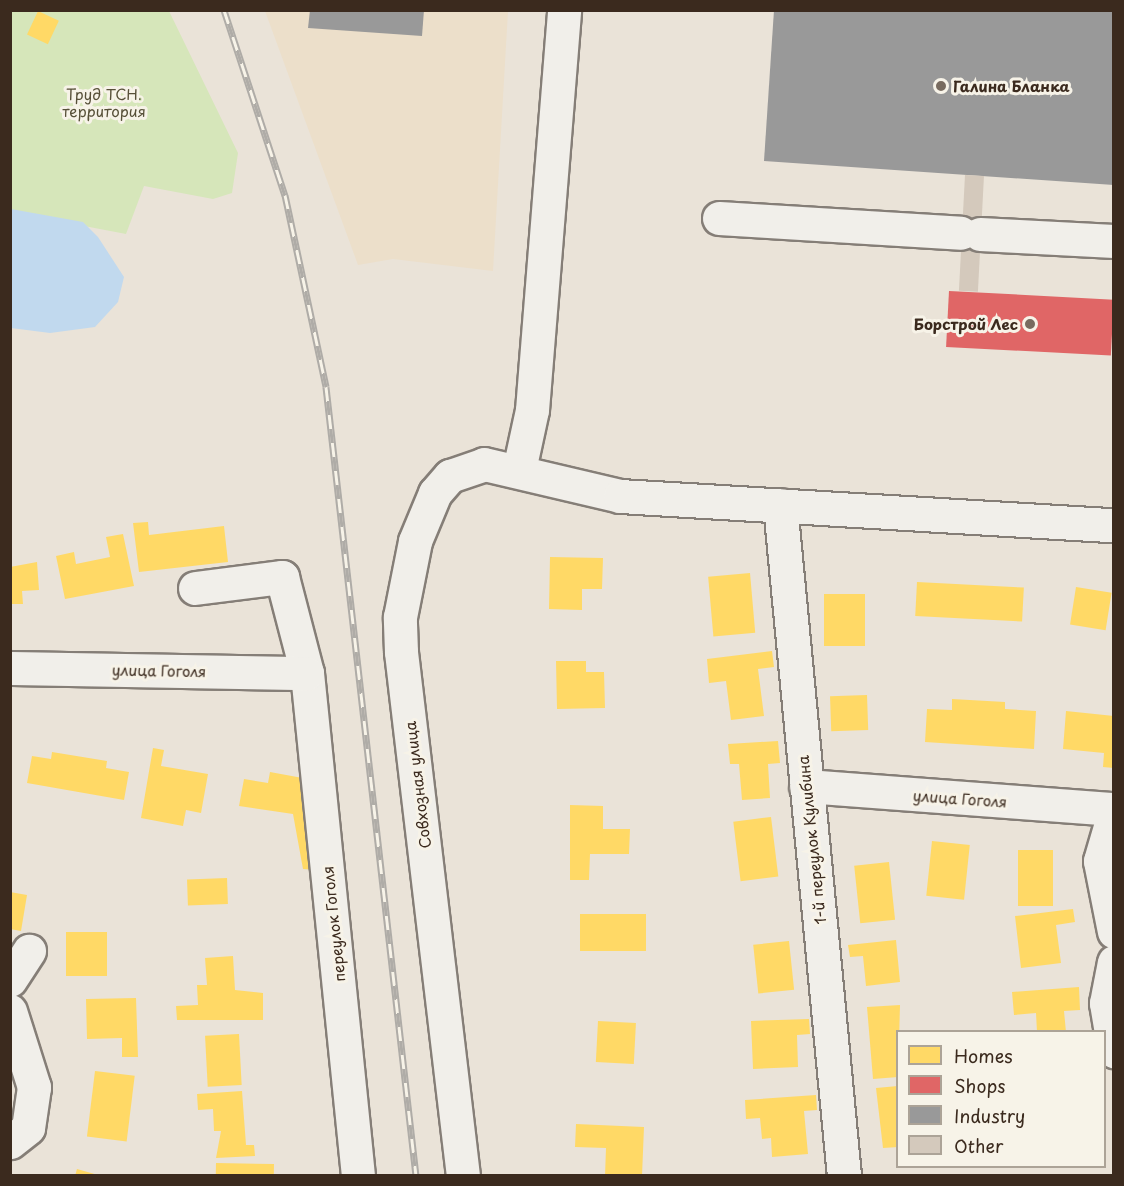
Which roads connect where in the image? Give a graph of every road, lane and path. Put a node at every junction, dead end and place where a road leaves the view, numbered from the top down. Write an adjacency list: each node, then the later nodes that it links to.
1 (564, 10): 4 (street)
2 (719, 218): 3 (street)
3 (1113, 242)
4 (519, 470): 5 (street); 20 (street, Совхозная улица)
5 (780, 505): 6 (street); 10 (street, 1-й переулок Кулибина)
6 (1113, 525)
7 (195, 588): 9 (street, переулок Гоголя)
8 (10, 668): 9 (street, улица Гоголя)
9 (307, 673): 19 (street, переулок Гоголя)
10 (806, 786): 11 (street, улица Гоголя); 21 (street, 1-й переулок Кулибина)
11 (1113, 811): 12 (street)
12 (1113, 932)
13 (28, 951): 15 (street)
14 (1113, 962): 17 (street)
15 (10, 980)
16 (10, 1011): 18 (street)
17 (1113, 1051)
18 (11, 1143)
19 (358, 1176)
20 (463, 1176)
21 (844, 1176)

